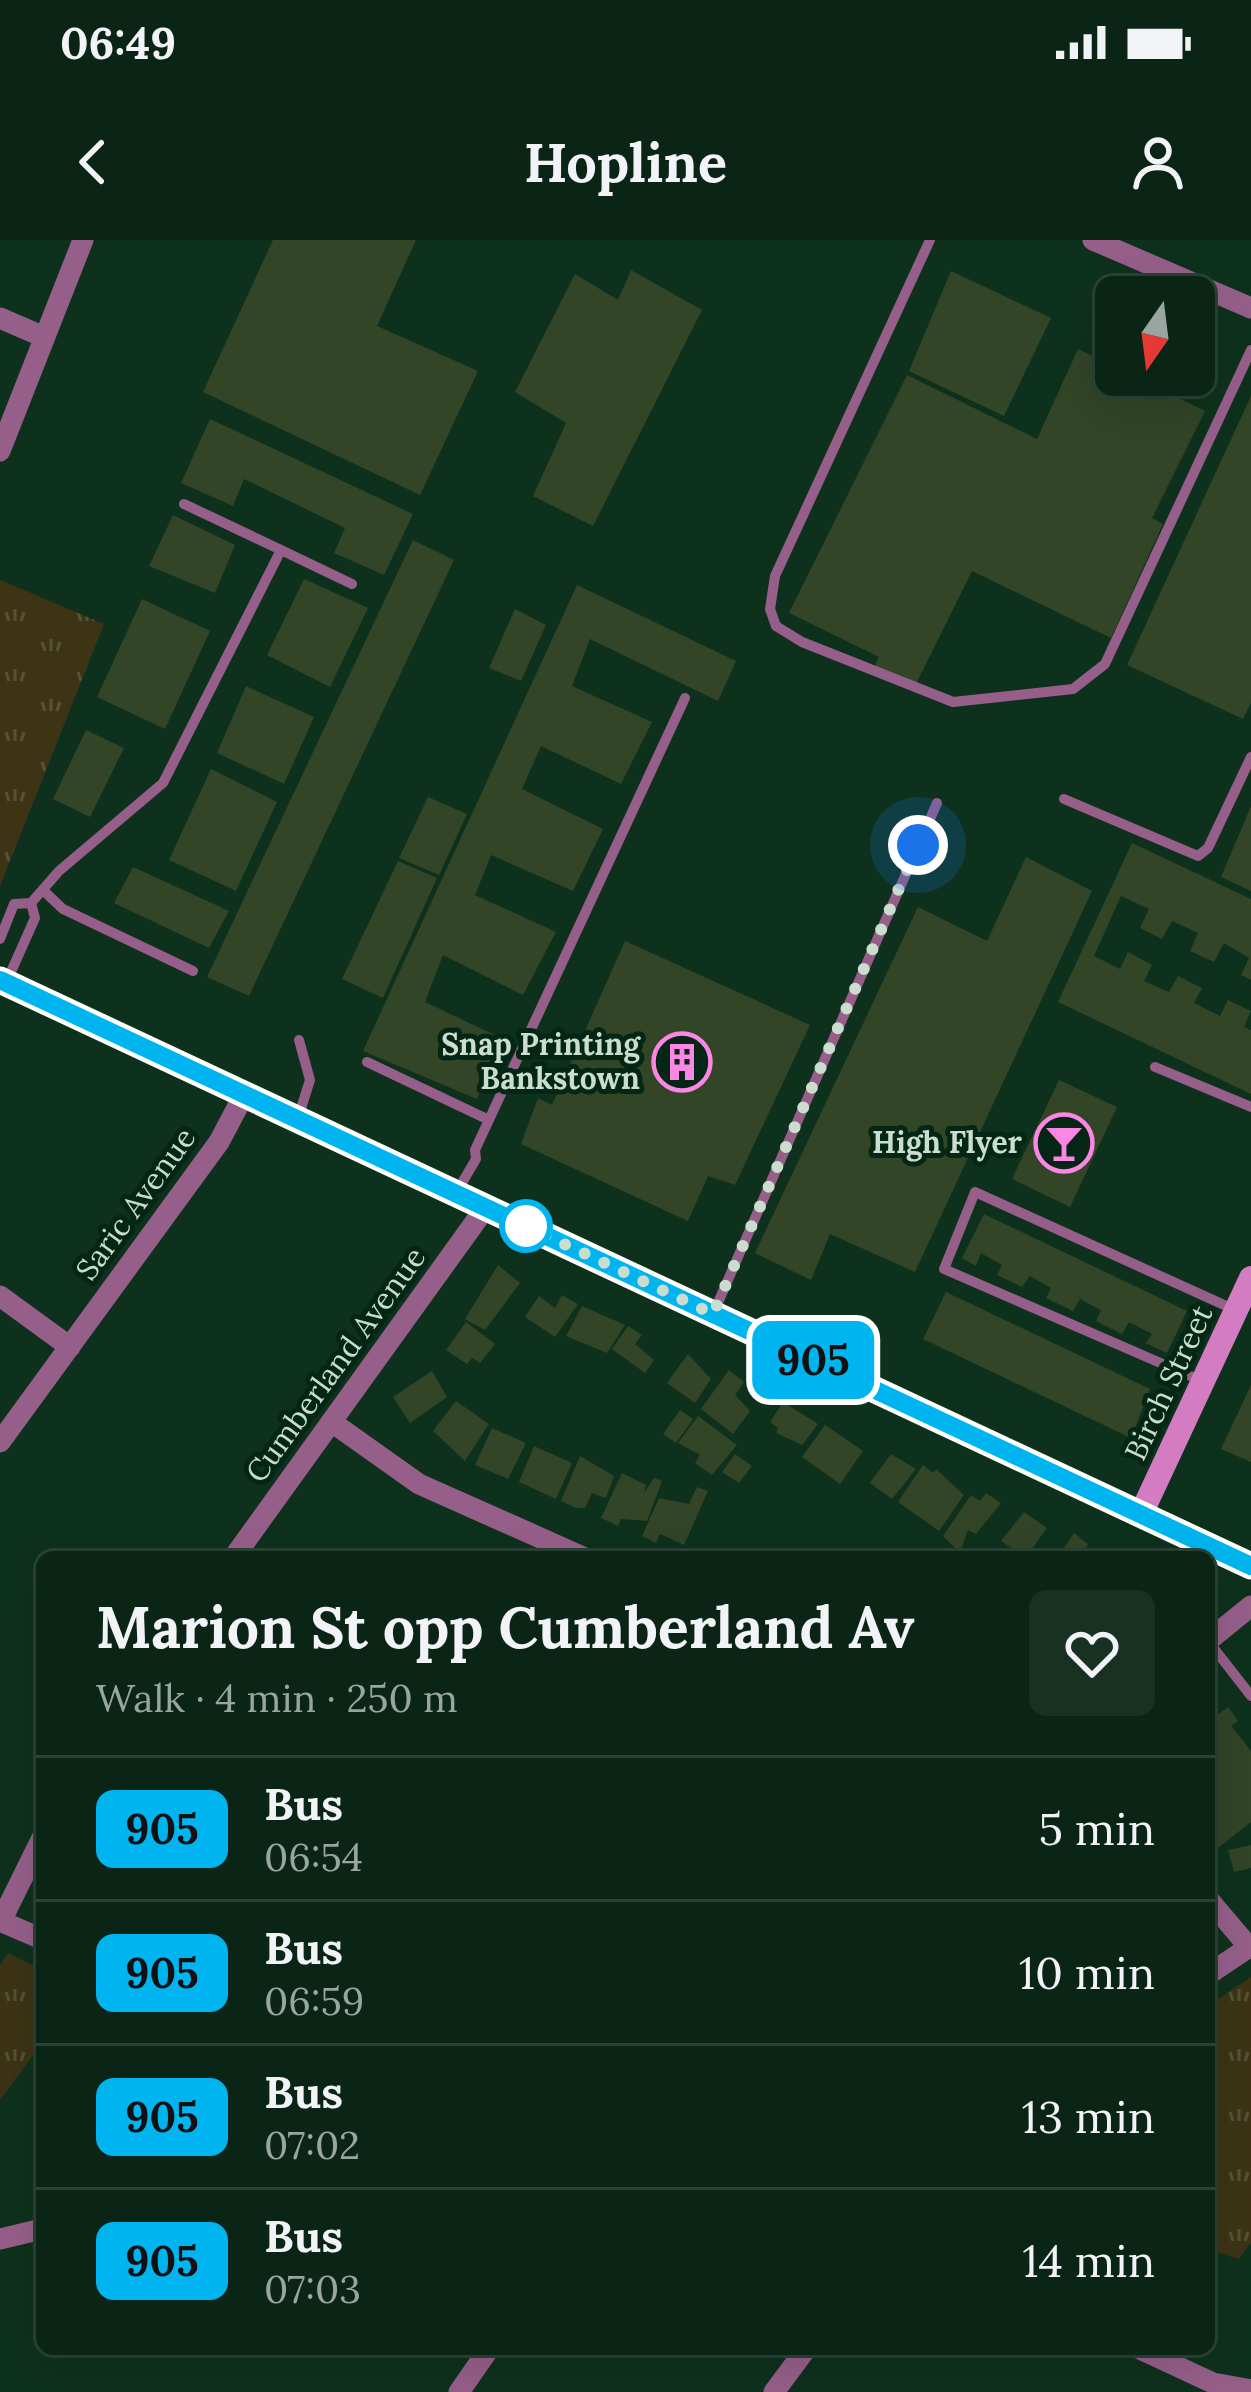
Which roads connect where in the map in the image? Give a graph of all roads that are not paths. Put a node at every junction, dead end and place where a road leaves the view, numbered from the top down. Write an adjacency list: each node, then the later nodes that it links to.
1 (83, 240): 6 (street)
2 (930, 240): 7 (lane)
3 (1093, 240): 4 (street)
4 (1251, 308)
5 (0, 318): 6 (street)
6 (44, 337): 8 (street)
7 (1251, 350)
8 (0, 451)
9 (184, 504): 10 (lane)
10 (281, 550): 11 (lane); 16 (lane)
11 (352, 584)
12 (685, 698): 27 (lane)
13 (1251, 757): 14 (lane)
14 (1064, 800)
15 (937, 803): 33 (lane)
16 (43, 890): 17 (lane); 19 (lane)
17 (31, 903): 18 (lane); 20 (lane)
18 (0, 939)
19 (193, 971)
20 (3, 981): 24 (main road)
21 (299, 1040): 26 (lane)
22 (367, 1062): 27 (lane)
23 (1155, 1067): 25 (lane)
24 (245, 1094): 26 (main road); 34 (street, Saric Avenue)
25 (1249, 1106)
26 (298, 1118): 28 (main road)
27 (489, 1120): 28 (lane)
28 (460, 1182): 29 (main road)
29 (486, 1207): 33 (main road); 36 (street, Cumberland Avenue)
30 (1251, 1278): 32 (main road, Birch Street)
31 (0, 1296): 34 (street)
32 (1236, 1310): 35 (main road, Birch Street); 35 (lane)
33 (713, 1314): 38 (main road)
34 (70, 1347): 37 (street, Saric Avenue)
35 (1203, 1381): 38 (main road, Birch Street)
36 (333, 1423): 39 (street, Cumberland Avenue); 40 (street)
37 (0, 1442)
38 (1141, 1514): 41 (main road)
39 (238, 1551)
40 (570, 1551)
41 (1251, 1566)
42 (1251, 1606): 43 (street)
43 (1215, 1636)
44 (1215, 1649): 45 (lane)
45 (1251, 1696)
46 (36, 1850): 48 (street)
47 (1215, 1907): 50 (street)
48 (0, 1921): 49 (street)
49 (36, 1937)
50 (1250, 1947): 51 (street)
51 (1215, 1969)
52 (36, 2230): 53 (street)
53 (0, 2239)
54 (481, 2355): 59 (street)
55 (802, 2355): 60 (street)
56 (1151, 2355): 57 (street)
57 (1211, 2388): 58 (street)
58 (1251, 2390)
59 (459, 2392)
60 (774, 2392)

